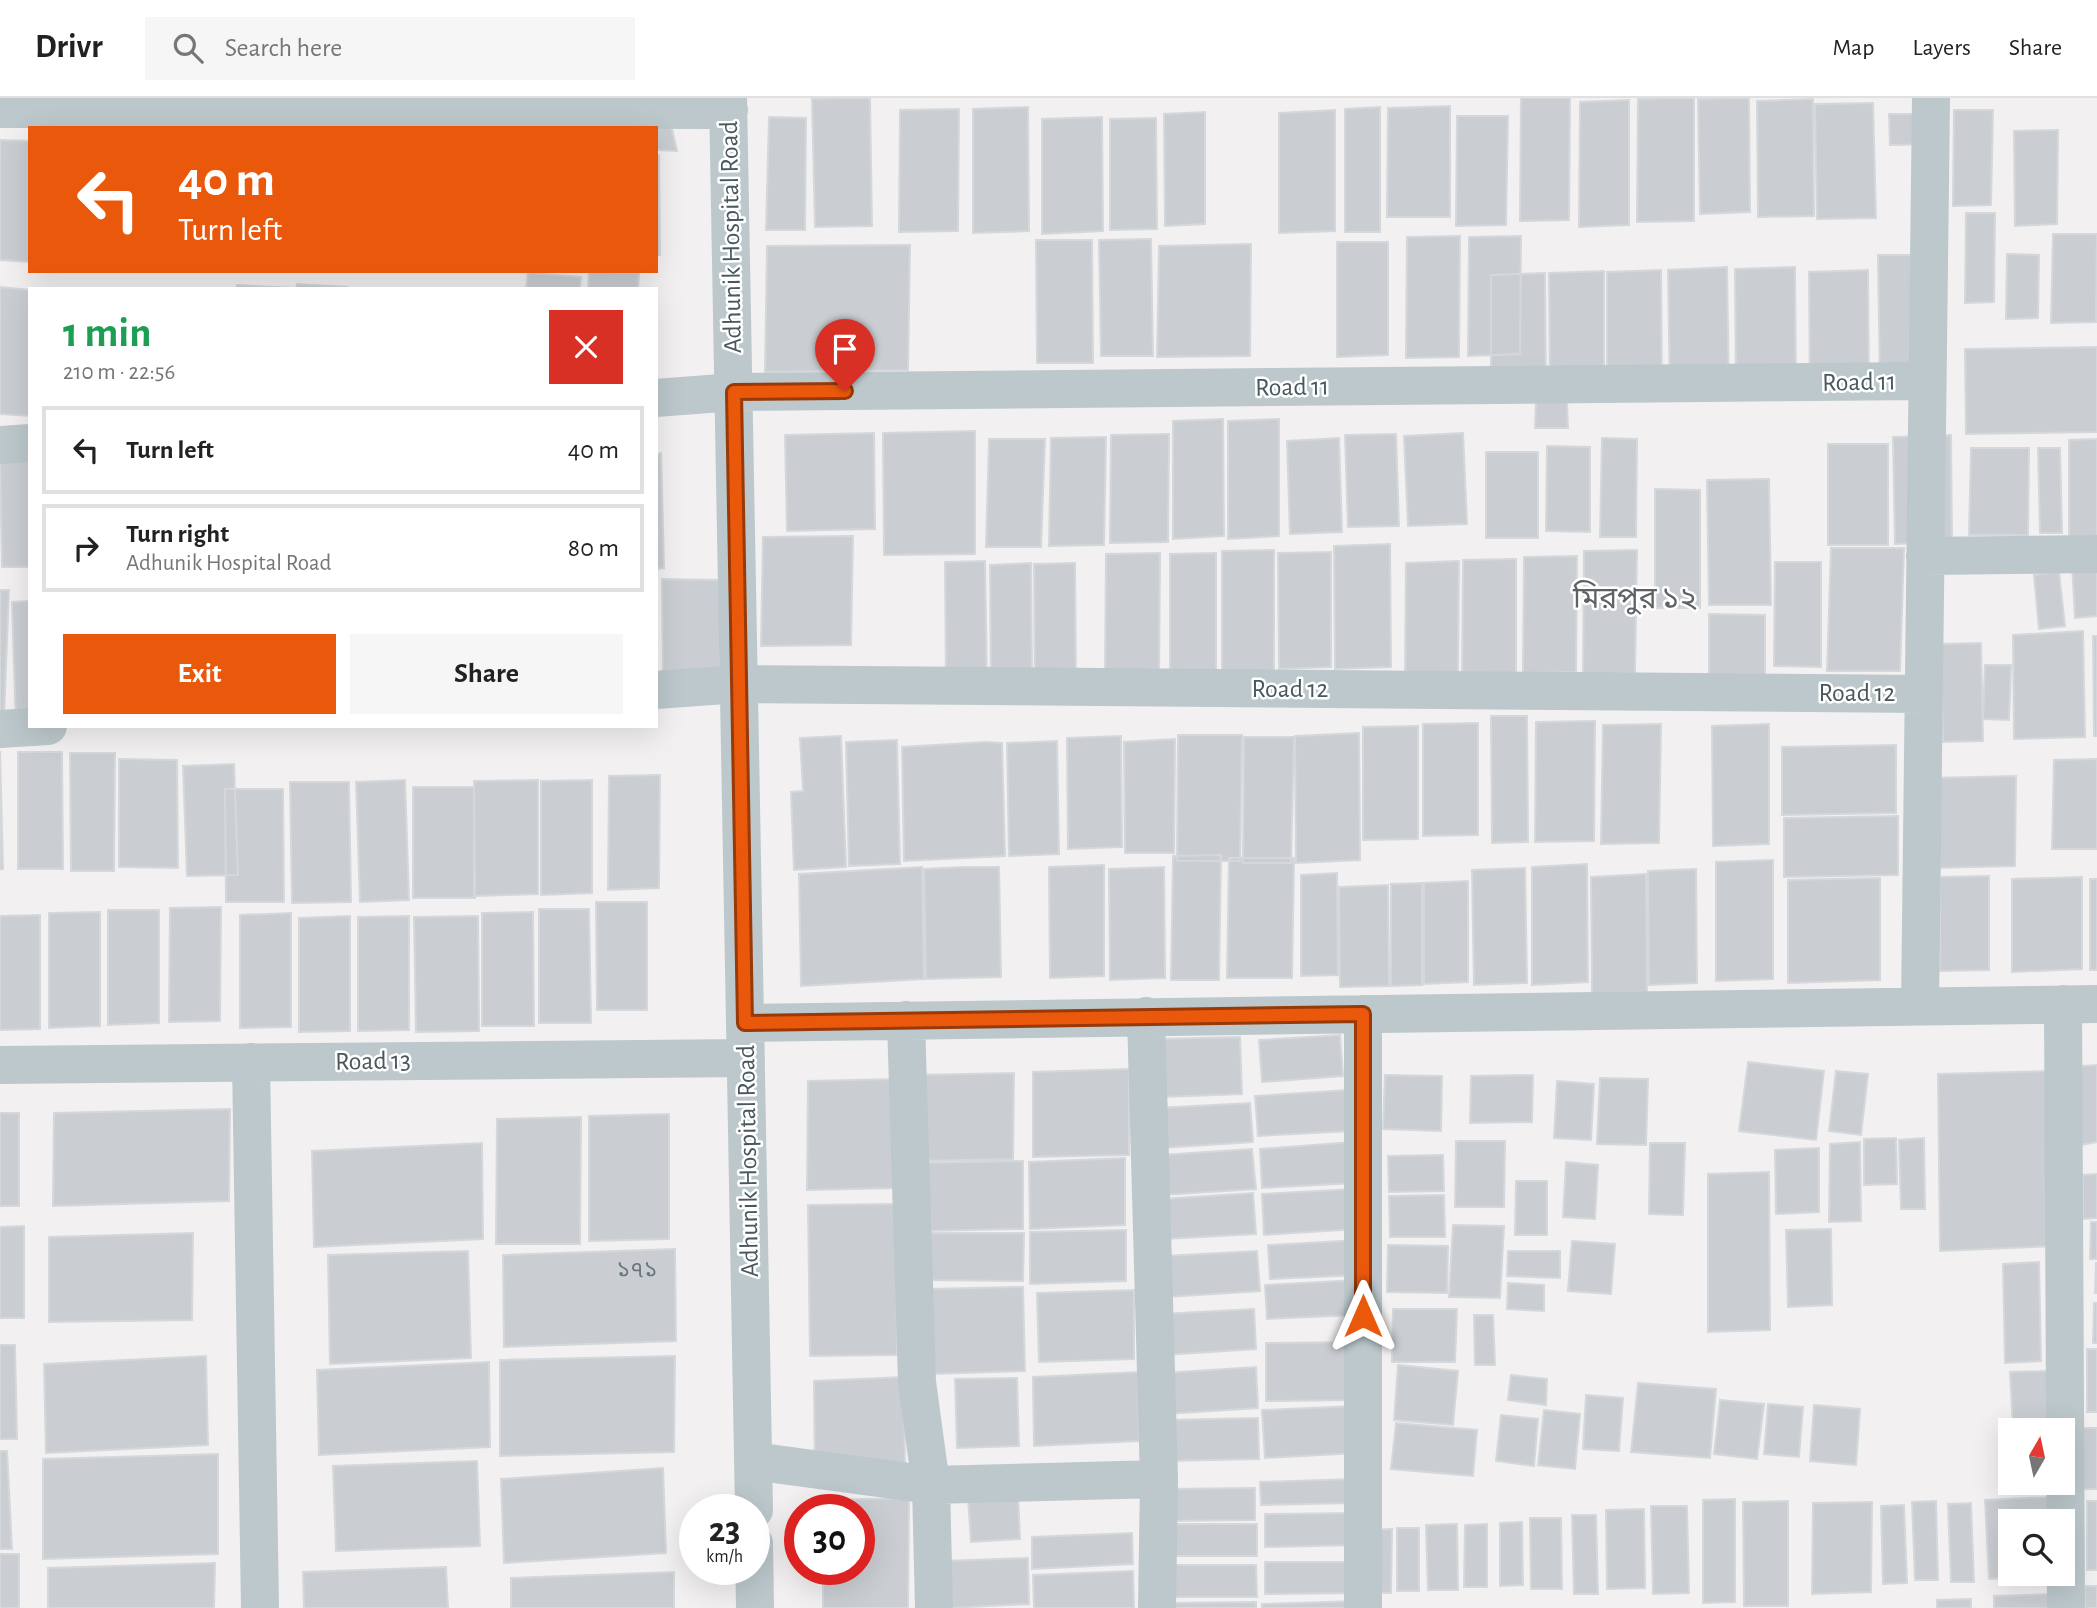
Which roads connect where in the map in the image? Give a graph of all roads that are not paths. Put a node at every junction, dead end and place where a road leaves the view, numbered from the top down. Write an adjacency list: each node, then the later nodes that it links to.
1 (1931, 98): 4 (street)
2 (729, 104): 3 (street); 5 (street, Adhunik Hospital Road)
3 (0, 109)
4 (1927, 381): 5 (street, Road 11); 10 (street)
5 (734, 392): 6 (street, Road 11); 11 (street, Adhunik Hospital Road)
6 (658, 398)
7 (28, 443): 8 (street)
8 (0, 445)
9 (2097, 554): 10 (street)
10 (1925, 556): 13 (street)
11 (739, 684): 12 (street, Road 12); 13 (street, Road 12); 21 (street, Adhunik Hospital Road)
12 (658, 690)
13 (1924, 694): 17 (street)
14 (28, 727): 15 (street)
15 (0, 729)
16 (2080, 1004): 17 (street, Road 13); 34 (street)
17 (1920, 1006): 18 (street, Road 13)
18 (1363, 1014): 19 (street, Road 13); 33 (street)
19 (1146, 1016): 20 (street, Road 13); 25 (street)
20 (906, 1020): 21 (street, Road 13); 26 (street)
21 (745, 1040): 22 (street, Road 13); 24 (street, Adhunik Hospital Road)
22 (251, 1062): 23 (street, Road 13); 29 (street)
23 (0, 1065)
24 (753, 1461): 26 (street); 27 (street, Adhunik Hospital Road)
25 (1159, 1479): 26 (street); 32 (street)
26 (931, 1485): 31 (street)
27 (754, 1494)
28 (755, 1585): 30 (street)
29 (260, 1608)
30 (755, 1608)
31 (934, 1608)
32 (1157, 1608)
33 (1363, 1608)
34 (2066, 1608)

